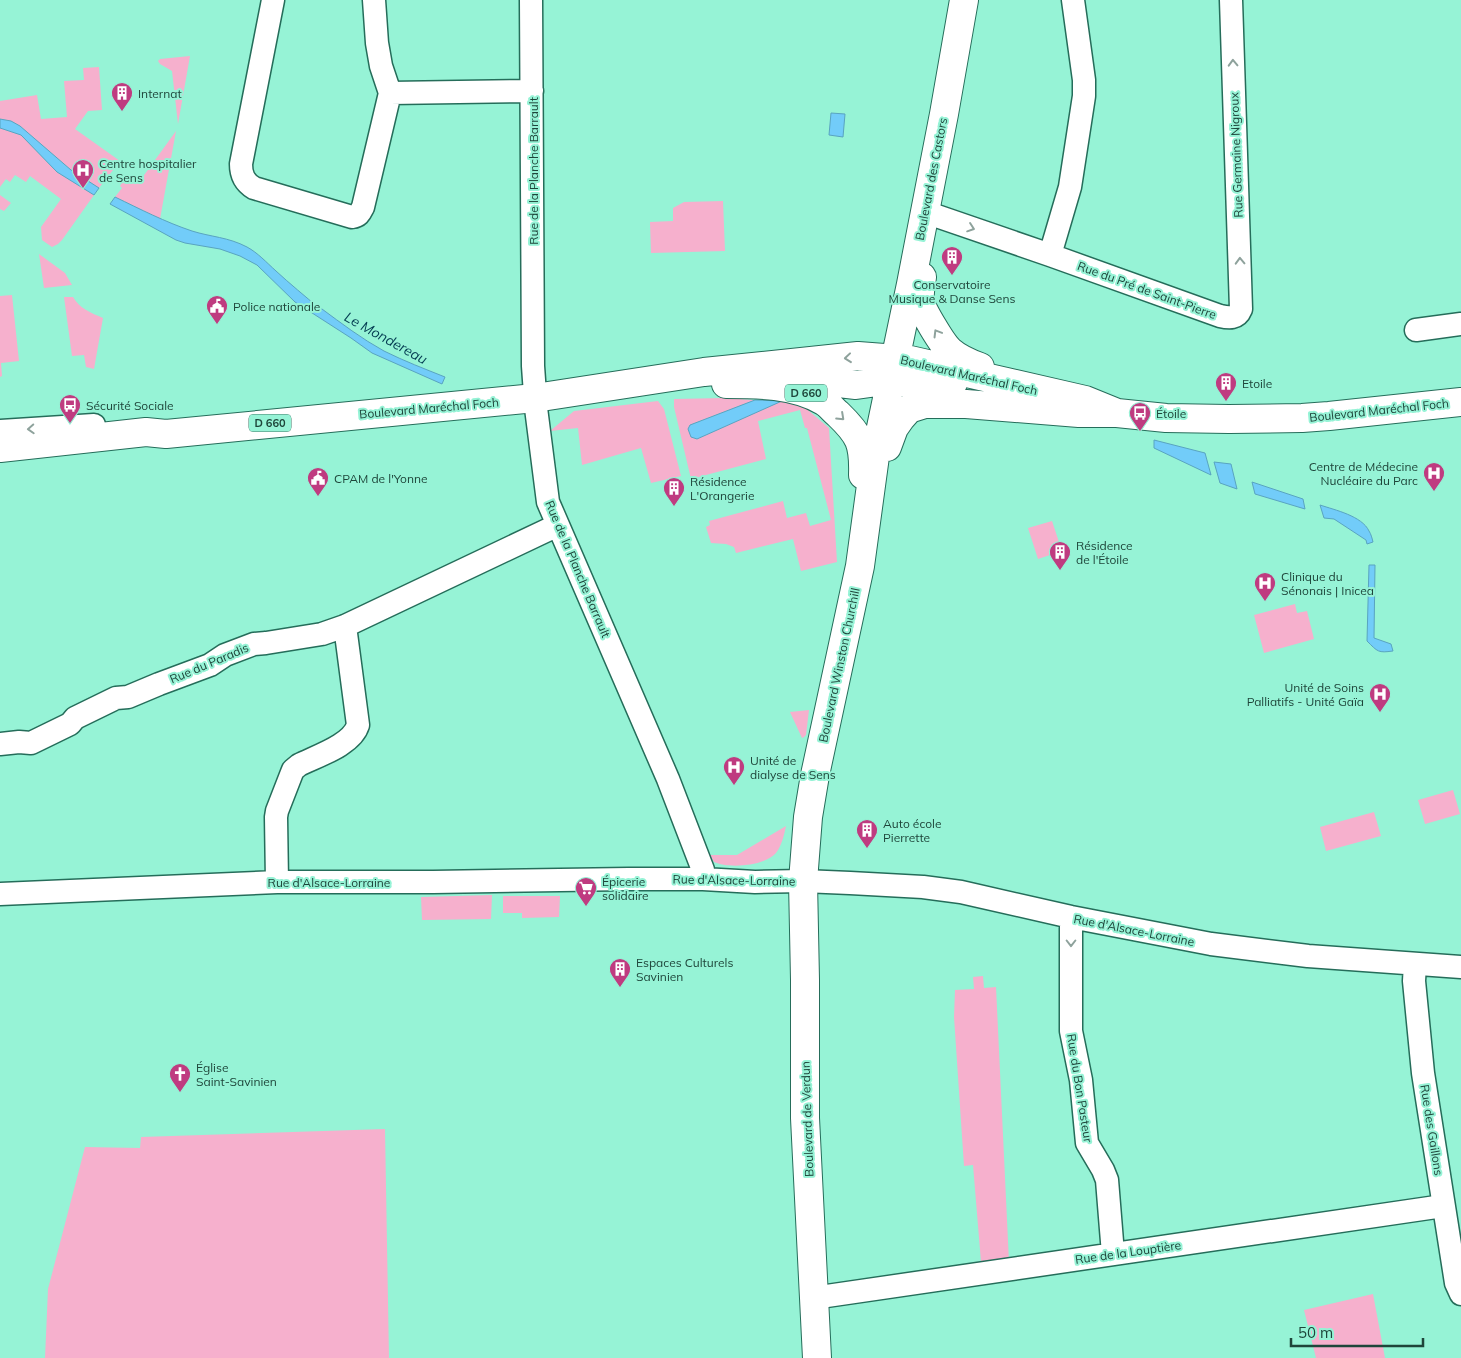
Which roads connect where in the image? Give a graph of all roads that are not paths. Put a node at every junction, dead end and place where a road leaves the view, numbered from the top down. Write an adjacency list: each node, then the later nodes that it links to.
1 (273, 0): 8 (street)
2 (374, 0): 8 (street)
3 (531, 0): 7 (street, Rue de la Planche Barrault)
4 (964, 0): 9 (main road, Boulevard des Castors)
5 (1073, 0): 10 (street)
6 (1231, 0): 11 (street, Rue Germaine Nigroux, one-way to 6)
7 (532, 91): 8 (street); 18 (street, Rue de la Planche Barrault)
8 (390, 93)
9 (929, 214): 10 (street, Rue du Pré de Saint-Pierre, one-way to 10); 15 (main road, Boulevard des Castors); 17 (main road, one-way to 9)
10 (1050, 255): 11 (street, Rue du Pré de Saint-Pierre)
11 (1241, 309)
12 (1461, 324): 13 (street)
13 (1416, 330)
14 (691, 374): 15 (main road, Boulevard Maréchal Foch / D 660); 15 (main road, Boulevard Maréchal Foch / D 660); 16 (main road, Boulevard Maréchal Foch / D 660)
15 (892, 379): 17 (main road, Boulevard Maréchal Foch / D 660); 20 (main road, Boulevard Maréchal Foch / D 660); 21 (main road); 26 (main road, Boulevard Winston Churchill)
16 (609, 386): 18 (main road, Boulevard Maréchal Foch / D 660); 26 (main road, D 660, one-way to 26)
17 (1055, 394): 21 (main road, Boulevard Maréchal Foch / D 660)
18 (535, 398): 23 (main road, Boulevard Maréchal Foch / D 660); 25 (street, Rue de la Planche Barrault)
19 (1461, 402): 21 (main road, Boulevard Maréchal Foch / D 660)
20 (925, 404): 21 (main road, Boulevard Maréchal Foch / D 660); 26 (main road, Boulevard Maréchal Foch / D 660)
21 (1117, 413)
22 (0, 431): 23 (street, Boulevard Maréchal Foch, one-way to 22)
23 (166, 434): 24 (main road, Boulevard Maréchal Foch / D 660)
24 (0, 448)
25 (558, 525): 27 (street, Rue du Paradis); 29 (street, Rue de la Planche Barrault)
26 (860, 566): 30 (main road, Boulevard Winston Churchill)
27 (345, 626): 28 (street, Rue du Paradis); 31 (street)
28 (0, 744)
29 (703, 879): 30 (street, Rue d'Alsace-Lorraine); 31 (street, Rue d'Alsace-Lorraine)
30 (802, 881): 33 (street, Rue d'Alsace-Lorraine); 39 (main road, Boulevard de Verdun)
31 (277, 882): 32 (street, Rue d'Alsace-Lorraine)
32 (0, 894)
33 (1071, 917): 34 (street, Rue d'Alsace-Lorraine); 37 (street, Rue du Bon Pasteur, one-way to 37)
34 (1415, 964): 35 (street, Rue d'Alsace-Lorraine); 36 (street, Rue des Gaillons)
35 (1461, 967)
36 (1443, 1206): 37 (street, Rue de la Louptière); 38 (street, Rue des Gaillons)
37 (1113, 1254): 39 (street, Rue de la Louptière)
38 (1461, 1294)
39 (813, 1298): 40 (main road, Boulevard de Verdun)
40 (817, 1358)

